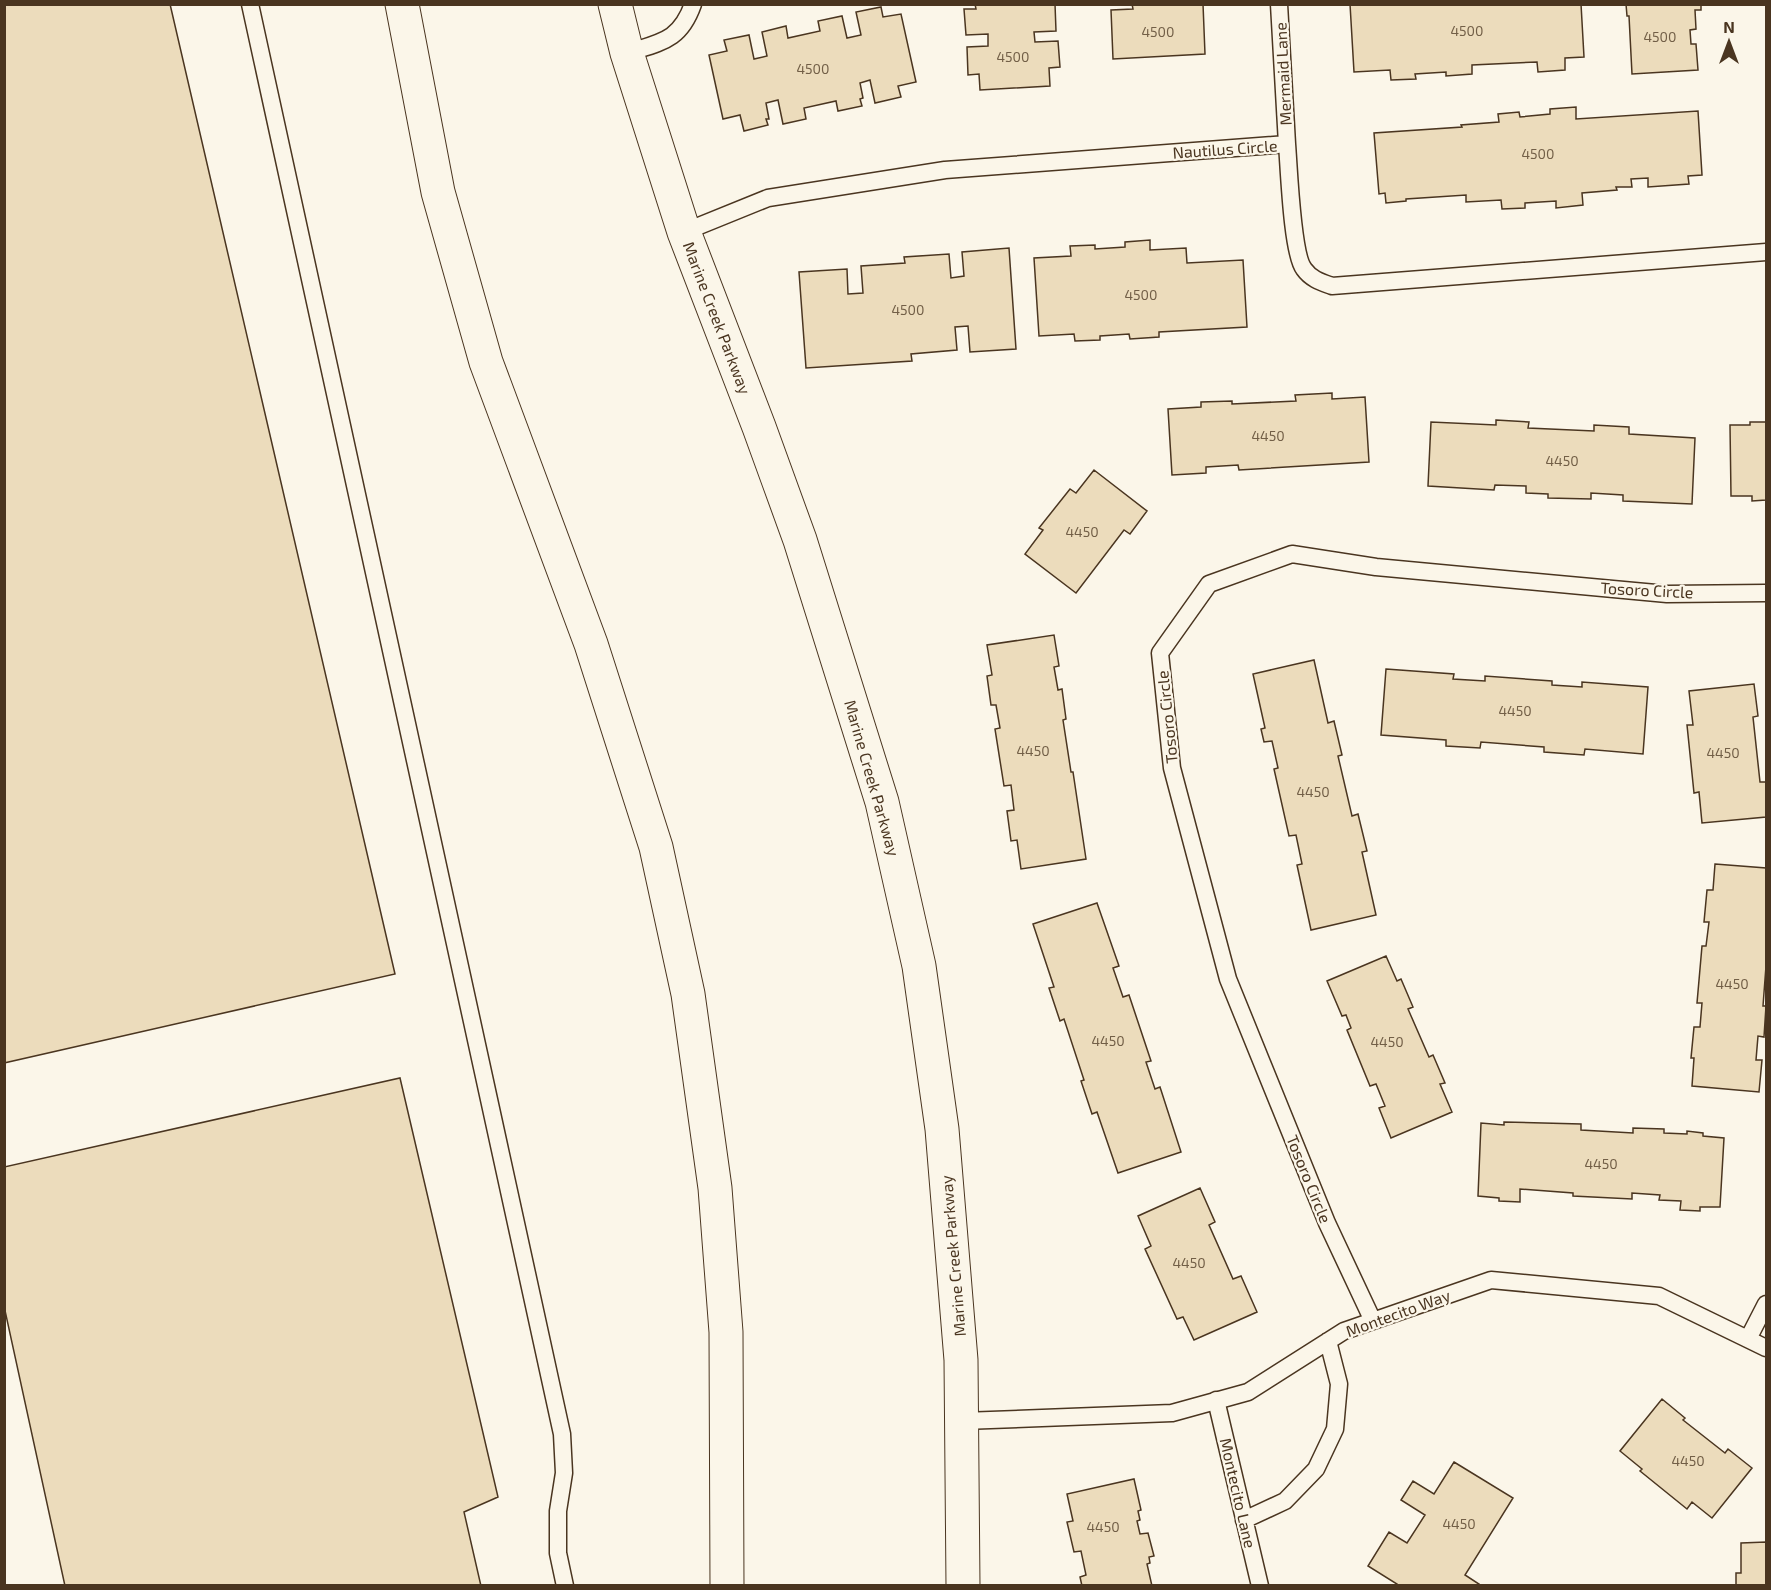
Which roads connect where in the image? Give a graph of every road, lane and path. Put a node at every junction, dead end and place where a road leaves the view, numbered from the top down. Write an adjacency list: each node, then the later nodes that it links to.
1 (250, 4): 19 (lane)
2 (402, 4): 20 (main road)
3 (615, 4): 6 (main road, Marine Creek Parkway)
4 (693, 4): 6 (lane)
5 (1279, 4): 7 (lane, Mermaid Lane)
6 (627, 53): 8 (main road, Marine Creek Parkway)
7 (1287, 144): 8 (lane, Nautilus Circle); 9 (lane, Nautilus Circle)
8 (684, 232): 17 (main road, Marine Creek Parkway)
9 (1767, 252)
10 (1767, 593): 12 (lane, Tosoro Circle)
11 (1767, 1304): 13 (lane)
12 (1373, 1321): 13 (lane, Montecito Way); 14 (lane, Montecito Way)
13 (1748, 1339): 15 (lane, Montecito Way)
14 (1328, 1341): 16 (lane, Montecito Way); 18 (lane)
15 (1767, 1348)
16 (1216, 1400): 17 (lane, Montecito Way); 18 (lane, Montecito Lane)
17 (963, 1421): 21 (main road, Marine Creek Parkway)
18 (1244, 1520): 22 (lane, Montecito Lane)
19 (565, 1586)
20 (727, 1586)
21 (963, 1586)
22 (1260, 1586)

